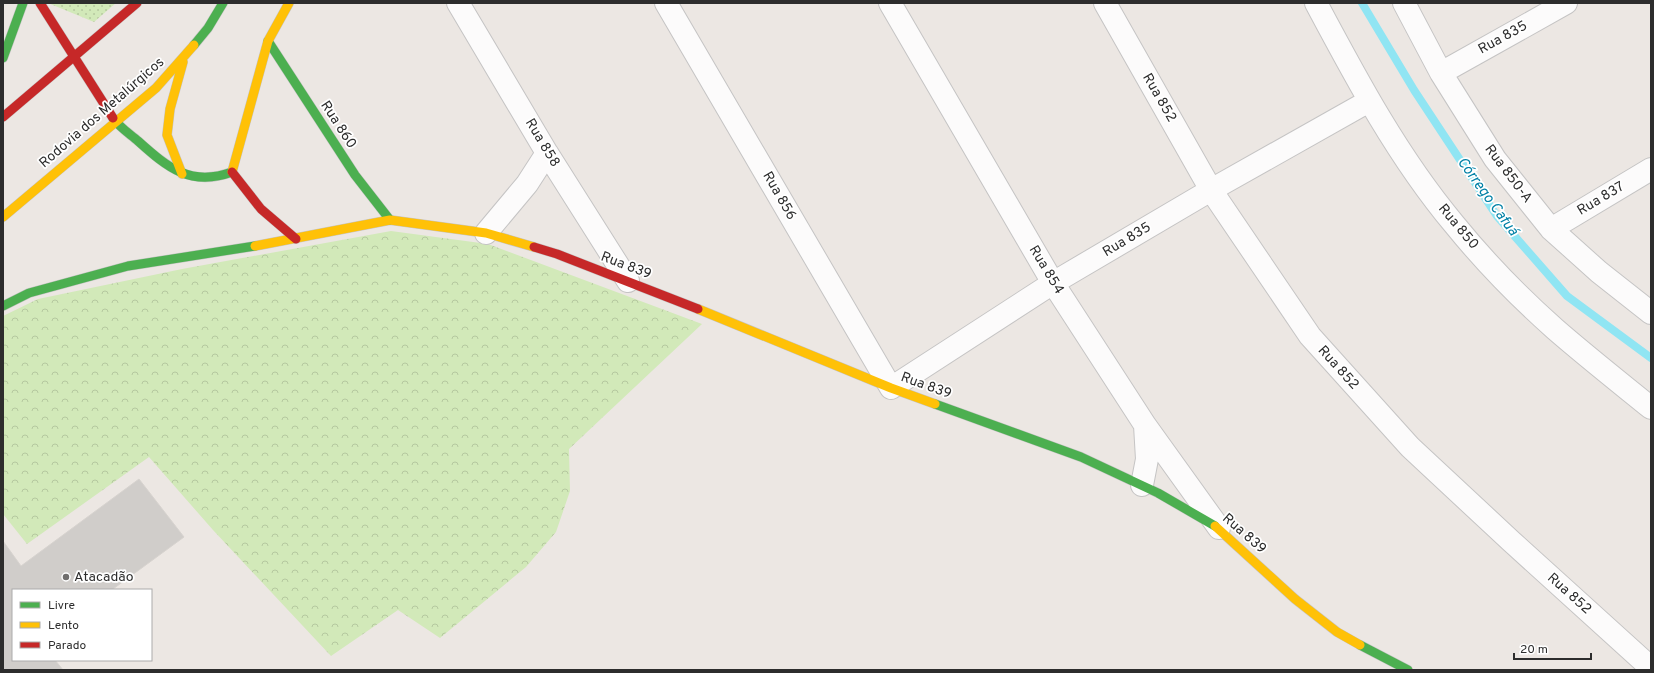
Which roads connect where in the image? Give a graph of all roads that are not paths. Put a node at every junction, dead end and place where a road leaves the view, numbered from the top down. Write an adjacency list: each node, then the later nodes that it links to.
1 (23, 3): 15 (street)
2 (40, 3): 14 (street)
3 (137, 3): 14 (street)
4 (223, 3): 16 (street, Rodovia dos Metalúrgicos)
5 (289, 3): 13 (street)
6 (458, 3): 21 (street, Rua 858)
7 (666, 3): 35 (street, Rua 856)
8 (890, 3): 32 (street, Rua 854)
9 (1105, 3): 25 (street, Rua 852)
10 (1316, 3): 18 (street, Rua 850)
11 (1404, 3): 17 (street, Rua 850-A)
12 (1566, 3): 17 (street, Rua 835)
13 (268, 41): 23 (street); 27 (street, Rua 860)
14 (75, 57): 19 (street); 20 (street)
15 (3, 58)
16 (184, 58): 20 (street, Rodovia dos Metalúrgicos); 24 (street)
17 (1441, 73): 28 (street, Rua 850-A)
18 (1369, 101): 25 (street, Rua 835); 36 (street, Rua 850)
19 (3, 117)
20 (116, 122): 24 (street); 26 (street, Rodovia dos Metalúrgicos)
21 (547, 153): 29 (street); 31 (street, Rua 858)
22 (1651, 169): 28 (street, Rua 837)
23 (232, 172): 24 (street); 30 (street)
24 (182, 174)
25 (1211, 190): 32 (street, Rua 835); 40 (street, Rua 852)
26 (3, 217)
27 (390, 220): 29 (street, Rua 839); 30 (street, Rua 839)
28 (1551, 229): 34 (street, Rua 850-A)
29 (486, 233): 31 (street, Rua 839)
30 (296, 239): 33 (street, Rua 839)
31 (628, 281): 35 (street, Rua 839)
32 (1053, 283): 35 (street, Rua 835); 37 (street, Rua 854)
33 (3, 306)
34 (1651, 313)
35 (891, 388): 38 (street, Rua 839)
36 (1651, 408)
37 (1145, 425): 38 (street); 39 (street, Rua 854)
38 (1142, 485): 39 (street, Rua 839)
39 (1219, 528): 41 (street, Rua 839)
40 (1651, 668)
41 (1408, 670)

